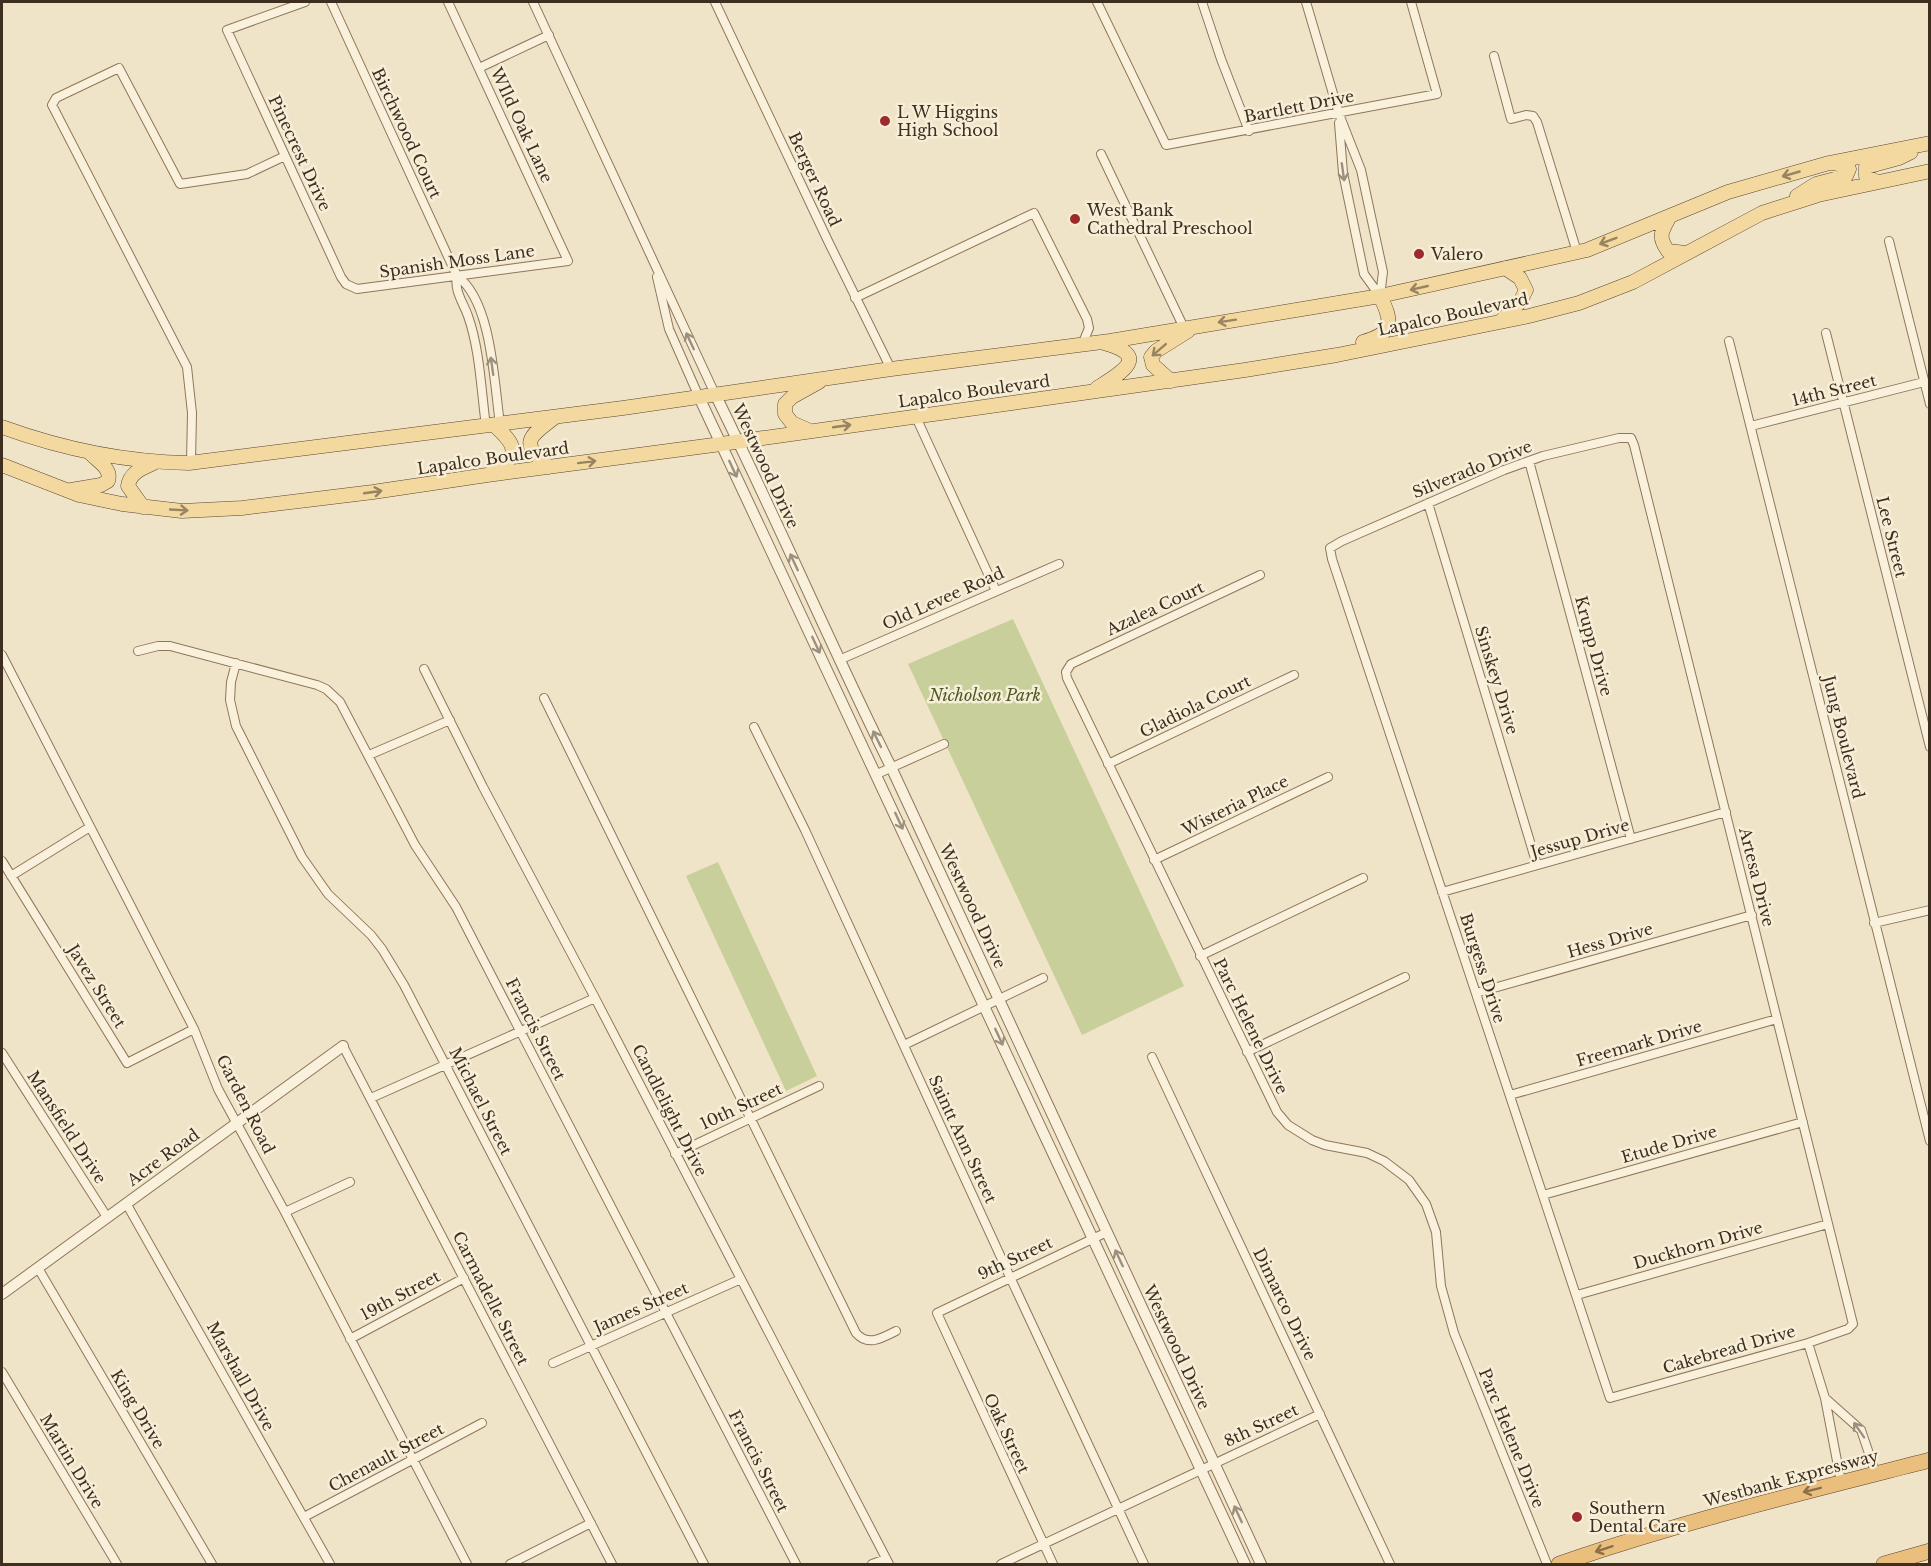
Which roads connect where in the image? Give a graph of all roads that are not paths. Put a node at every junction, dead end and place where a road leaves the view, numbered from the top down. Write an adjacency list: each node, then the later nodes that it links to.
1 (305, 2): 17 (street, Pinecrest Drive)
2 (331, 2): 29 (street, Birchwood Court)
3 (448, 2): 12 (street, WIld Oak Lane)
4 (533, 2): 10 (street, Westwood Drive)
5 (715, 2): 32 (street, Berger Road)
6 (1097, 2): 14 (street, Bartlett Drive)
7 (1202, 2): 14 (street)
8 (1306, 2): 13 (street)
9 (1411, 2): 13 (street, Bartlett Drive)
10 (549, 35): 12 (street); 27 (street, Westwood Drive)
11 (1494, 56): 24 (street)
12 (479, 68): 26 (street, WIld Oak Lane)
13 (1339, 114): 14 (street, Bartlett Drive); 31 (street); 31 (street, one-way to 31)
14 (1249, 131)
15 (1928, 143): 18 (main road, Lapalco Boulevard); 20 (main road)
16 (1101, 154): 34 (street)
17 (285, 156): 30 (street, Pinecrest Drive); 61 (street)
18 (1829, 163): 21 (main road); 22 (main road, Lapalco Boulevard, one-way to 22)
19 (1929, 171): 20 (main road, Lapalco Boulevard)
20 (1876, 182): 21 (main road, Lapalco Boulevard)
21 (1783, 205): 25 (main road, Lapalco Boulevard)
22 (1670, 216): 24 (main road, Lapalco Boulevard, one-way to 24); 25 (main road)
23 (1889, 241): 43 (street)
24 (1577, 252): 28 (main road, Lapalco Boulevard)
25 (1688, 252): 33 (main road, Lapalco Boulevard)
26 (568, 261): 29 (street, Spanish Moss Lane)
27 (654, 262): 45 (street, Westwood Drive, one-way to 27); 46 (street, Westwood Drive)
28 (1505, 268): 31 (main road, Lapalco Boulevard, one-way to 31); 33 (main road)
29 (457, 276): 30 (street, Spanish Moss Lane); 51 (street); 51 (street, one-way to 29)
30 (350, 287)
31 (1380, 296): 34 (main road, Lapalco Boulevard, one-way to 34); 39 (main road)
32 (855, 298): 38 (street); 40 (street, Berger Road)
33 (1500, 322): 39 (main road, Lapalco Boulevard)
34 (1189, 327): 37 (main road, Lapalco Boulevard); 42 (main road, one-way to 42)
35 (1826, 333): 47 (street, Lee Street)
36 (1729, 341): 52 (street, Jung Boulevard)
37 (1101, 342): 38 (main road, Lapalco Boulevard); 44 (main road)
38 (1082, 345): 40 (main road, Lapalco Boulevard)
39 (1304, 359): 42 (main road, Lapalco Boulevard)
40 (891, 369): 41 (main road, Lapalco Boulevard)
41 (826, 378): 45 (main road, Lapalco Boulevard); 54 (main road)
42 (1171, 381): 44 (main road, Lapalco Boulevard)
43 (1924, 382): 47 (street, 14th Street); 48 (street)
44 (1090, 392): 49 (main road, Lapalco Boulevard)
45 (715, 394): 46 (main road, Lapalco Boulevard); 56 (street, Westwood Drive)
46 (699, 397): 50 (main road, Lapalco Boulevard); 57 (street, Westwood Drive)
47 (1843, 403): 52 (street, 14th Street); 83 (street, Lee Street)
48 (1929, 404)
49 (915, 415): 54 (main road, Lapalco Boulevard, one-way to 49); 71 (street)
50 (555, 417): 51 (main road, Lapalco Boulevard); 63 (main road)
51 (493, 425): 61 (main road, Lapalco Boulevard); 64 (main road)
52 (1751, 426): 100 (street, Jung Boulevard)
53 (2, 427): 58 (main road, Lapalco Boulevard)
54 (809, 430): 56 (main road, Lapalco Boulevard)
55 (1630, 438): 59 (street, Silverado Drive); 89 (street, Artesa Drive)
56 (738, 441): 57 (main road, Lapalco Boulevard); 74 (street, Westwood Drive, one-way to 56)
57 (721, 444): 63 (main road, Lapalco Boulevard, one-way to 57); 87 (street, Westwood Drive, one-way to 87)
58 (91, 454): 60 (main road, Lapalco Boulevard); 65 (main road)
59 (1528, 461): 66 (street, Silverado Drive); 91 (street, Krupp Drive)
60 (156, 462): 61 (main road, Lapalco Boulevard); 67 (main road)
61 (191, 462)
62 (2, 465): 65 (main road, Lapalco Boulevard)
63 (549, 467): 64 (main road, Lapalco Boulevard)
64 (487, 475): 67 (main road, Lapalco Boulevard, one-way to 64)
65 (66, 490): 67 (main road, Lapalco Boulevard)
66 (1428, 503): 68 (street, Silverado Drive); 94 (street, Sinskey Drive)
67 (143, 507)
68 (1330, 548): 97 (street, Burgess Drive)
69 (1059, 564): 71 (street, Old Levee Road)
70 (1260, 575): 77 (street, Azalea Court)
71 (996, 591): 74 (street, Old Levee Road)
72 (138, 651): 75 (street, Francis Street)
73 (2, 655): 90 (street, Garden Road)
74 (839, 660): 86 (street, Westwood Drive, one-way to 74)
75 (236, 663): 84 (street, Francis Street); 116 (street, Michael Street)
76 (424, 669): 80 (street, Candlelight Drive)
77 (1066, 672): 85 (street, Parc Helene Drive)
78 (1294, 675): 85 (street, Gladiola Court)
79 (544, 698): 120 (street)
80 (450, 720): 84 (street); 105 (street, Candlelight Drive)
81 (754, 727): 111 (street, Saintt Ann Street)
82 (944, 744): 86 (street)
83 (1929, 747)
84 (369, 755): 110 (street, Francis Street)
85 (1108, 764): 92 (street, Parc Helene Drive)
86 (891, 767): 87 (street); 106 (street, Westwood Drive)
87 (877, 774): 107 (street, Westwood Drive, one-way to 107)
88 (1328, 777): 92 (street, Wisteria Place)
89 (1726, 813): 91 (street, Jessup Drive); 99 (street, Artesa Drive)
90 (90, 827): 95 (street); 109 (street, Garden Road)
91 (1631, 839): 94 (street, Jessup Drive)
92 (1154, 860): 101 (street, Parc Helene Drive)
93 (2, 861): 95 (street, Javez Street)
94 (1537, 865): 97 (street, Jessup Drive)
95 (11, 876): 109 (street, Javez Street)
96 (1363, 878): 101 (street)
97 (1442, 892): 104 (street, Burgess Drive)
98 (1929, 910): 100 (street)
99 (1752, 915): 104 (street, Hess Drive); 108 (street, Artesa Drive)
100 (1874, 923): 123 (street, Jung Boulevard)
101 (1200, 956): 113 (street, Parc Helene Drive)
102 (1405, 976): 113 (street)
103 (1043, 978): 106 (street)
104 (1476, 993): 118 (street, Burgess Drive)
105 (596, 998): 110 (street); 124 (street, Candlelight Drive)
106 (1000, 1000): 107 (street); 131 (street, Westwood Drive)
107 (985, 1007): 111 (street); 132 (street, Westwood Drive, one-way to 132)
108 (1777, 1019): 118 (street, Freemark Drive); 122 (street, Artesa Drive)
109 (194, 1029): 121 (street, Garden Road)
110 (520, 1032): 116 (street); 139 (street, Francis Street)
111 (904, 1045): 134 (street, Saintt Ann Street)
112 (343, 1046): 119 (street, Carmadelle Street); 121 (street, Acre Road)
113 (1247, 1052): 179 (street, Parc Helene Drive)
114 (2, 1053): 129 (street, Mansfield Drive)
115 (1152, 1056): 150 (street, Dimarco Drive)
116 (445, 1065): 119 (street); 145 (street, Michael Street)
117 (819, 1086): 120 (street, 10th Street)
118 (1510, 1095): 126 (street, Burgess Drive)
119 (371, 1098): 135 (street, Carmadelle Street)
120 (751, 1117): 124 (street, 10th Street); 142 (street)
121 (237, 1122): 127 (street, Acre Road); 128 (street, Garden Road)
122 (1803, 1122): 126 (street, Etude Drive); 130 (street, Artesa Drive)
123 (1929, 1141)
124 (675, 1154): 136 (street, Candlelight Drive)
125 (350, 1182): 128 (street)
126 (1543, 1196): 138 (street, Burgess Drive)
127 (126, 1203): 129 (street, Acre Road); 159 (street, Marshall Drive)
128 (285, 1212): 143 (street, Garden Road)
129 (107, 1217): 133 (street, Acre Road)
130 (1828, 1224): 138 (street, Duckhorn Drive); 141 (street, Artesa Drive)
131 (1107, 1232): 132 (street, 9th Street); 154 (street, Westwood Drive, one-way to 131)
132 (1093, 1238): 134 (street, 9th Street); 155 (street, Westwood Drive)
133 (38, 1268): 137 (street, Acre Road); 165 (street, King Drive)
134 (1010, 1277): 140 (street, 9th Street); 158 (street, Saintt Ann Street)
135 (464, 1278): 143 (street, 19th Street); 160 (street, Carmadelle Street)
136 (741, 1279): 139 (street, James Street); 163 (street, Candlelight Drive)
137 (2, 1294)
138 (1577, 1295): 148 (street, Burgess Drive)
139 (665, 1312): 145 (street, James Street); 171 (street, Francis Street)
140 (937, 1313): 161 (street, Oak Street)
141 (1853, 1324): 144 (street, Cakebread Drive)
142 (896, 1331)
143 (350, 1339): 152 (street, Garden Road)
144 (1808, 1343): 148 (street, Cakebread Drive); 149 (street)
145 (591, 1346): 146 (street, James Street); 170 (street, Michael Street)
146 (553, 1363)
147 (2, 1372): 164 (street, Martin Drive)
148 (1610, 1398)
149 (1825, 1398): 156 (street, one-way to 149); 157 (street)
150 (1320, 1414): 154 (street, 8th Street); 178 (street, Dimarco Drive)
151 (482, 1423): 152 (street, Chenault Street)
152 (412, 1459): 159 (street, Chenault Street); 167 (street, Garden Road)
153 (1929, 1460): 156 (highway, Westbank Expressway)
154 (1215, 1463): 155 (street, 8th Street); 177 (street, Westwood Drive, one-way to 154)
155 (1201, 1470): 158 (street, 8th Street); 176 (street, Westwood Drive)
156 (1876, 1474): 157 (highway, Westbank Expressway)
157 (1841, 1482): 180 (highway, Westbank Expressway, one-way to 180)
158 (1118, 1509): 161 (street, 8th Street); 175 (street, Saintt Ann Street)
159 (304, 1517): 166 (street, Marshall Drive)
160 (591, 1523): 168 (street); 169 (street, Carmadelle Street)
161 (1043, 1546): 173 (street, 8th Street); 174 (street, Oak Street)
162 (1929, 1551): 181 (highway)
163 (887, 1562): 172 (street)
164 (117, 1564)
165 (212, 1564)
166 (330, 1564)
167 (467, 1564)
168 (510, 1564)
169 (612, 1564)
170 (704, 1564)
171 (796, 1564)
172 (872, 1564)
173 (1001, 1564)
174 (1053, 1564)
175 (1144, 1564)
176 (1245, 1564)
177 (1261, 1564)
178 (1390, 1564)
179 (1546, 1564)
180 (1559, 1564)
181 (1884, 1564)

